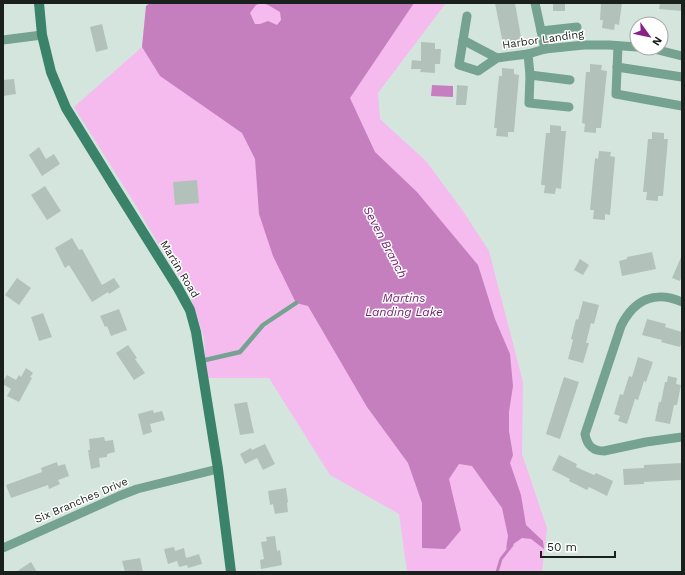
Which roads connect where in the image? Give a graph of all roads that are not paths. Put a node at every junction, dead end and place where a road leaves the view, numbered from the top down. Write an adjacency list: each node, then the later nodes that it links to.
1 (39, 3): 6 (street, Martin Road)
2 (535, 3): 5 (street)
3 (467, 16): 8 (street, Harbor Landing)
4 (577, 27): 5 (street)
5 (541, 31): 11 (street)
6 (42, 35): 7 (street); 24 (street, Martin Road)
7 (3, 40)
8 (463, 40): 15 (street); 15 (street, Harbor Landing)
9 (618, 46): 10 (street, Harbor Landing); 11 (street, Harbor Landing); 16 (street)
10 (629, 47)
11 (545, 50): 13 (street, Harbor Landing)
12 (669, 53): 14 (street)
13 (528, 54): 15 (street, Harbor Landing); 17 (street)
14 (682, 56)
15 (497, 58)
16 (617, 67): 18 (street); 20 (street)
17 (530, 75): 19 (street); 21 (street)
18 (682, 77)
19 (570, 80)
20 (682, 106)
21 (569, 107)
22 (682, 302): 25 (street)
23 (296, 303): 24 (lane)
24 (200, 361): 26 (street, Martin Road)
25 (682, 437)
26 (218, 469): 27 (street, Six Branches Drive); 28 (street, Martin Road)
27 (3, 548)
28 (231, 572)

